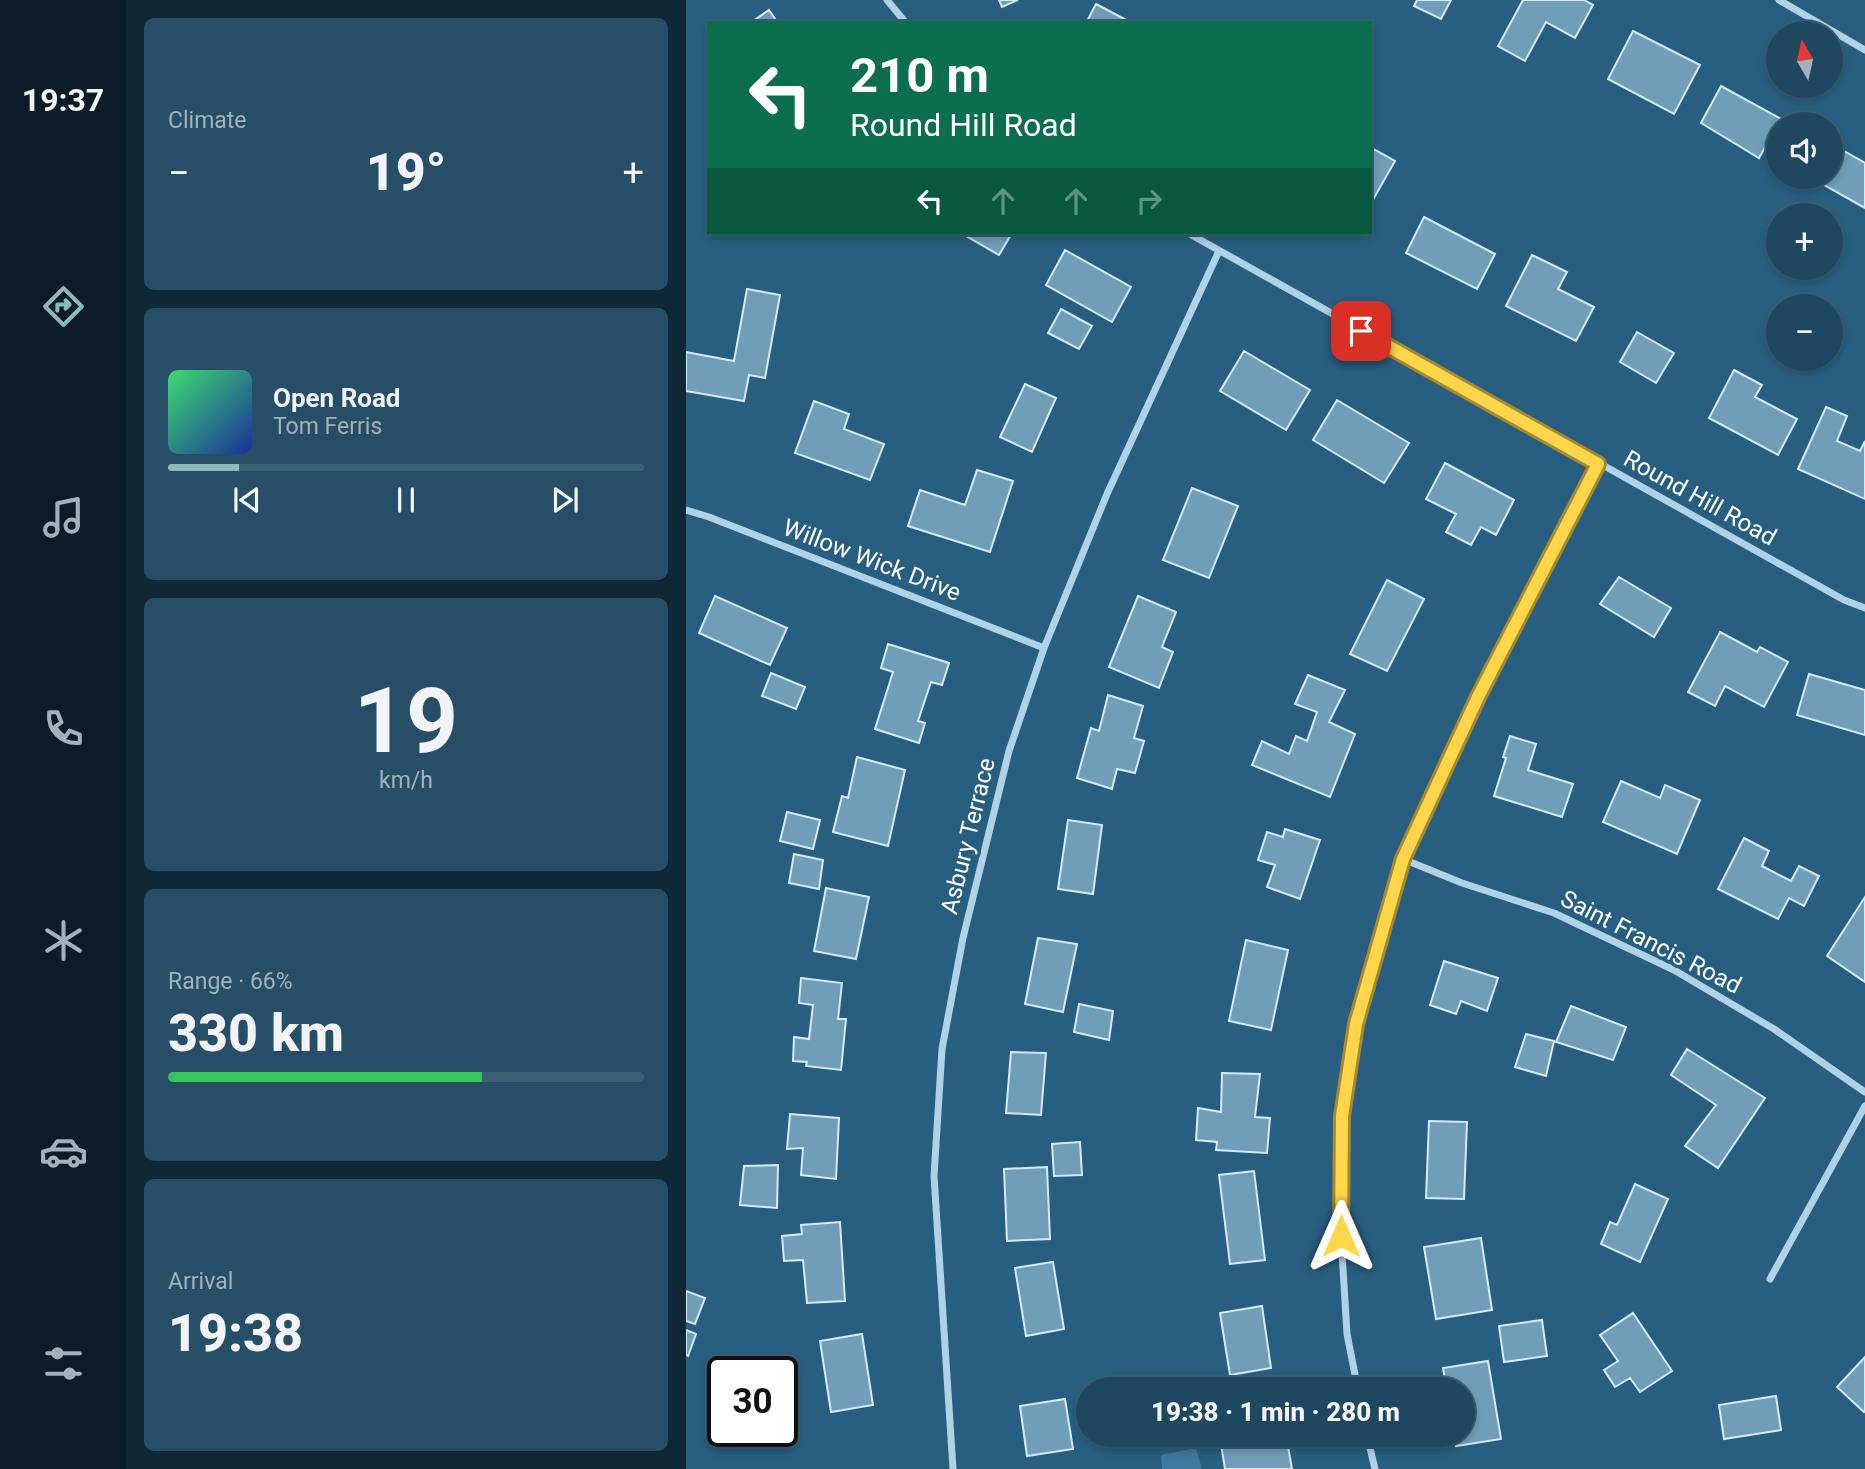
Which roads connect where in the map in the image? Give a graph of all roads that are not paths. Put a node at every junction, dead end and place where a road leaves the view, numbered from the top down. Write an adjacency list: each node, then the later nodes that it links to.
1 (887, 0): 3 (street)
2 (1779, 0): 4 (street)
3 (904, 21)
4 (1865, 50)
5 (1191, 235): 6 (street, Round Hill Road)
6 (1219, 251): 7 (street, Round Hill Road); 10 (street, Asbury Terrace)
7 (1598, 464): 9 (street, Round Hill Road); 11 (street)
8 (686, 510): 10 (street, Willow Wick Drive)
9 (1865, 608)
10 (1044, 648): 17 (street, Asbury Terrace)
11 (1403, 859): 12 (street, Saint Francis Road); 15 (street)
12 (1865, 1092)
13 (1865, 1106): 14 (street)
14 (1770, 1279)
15 (1355, 1377)
16 (1370, 1447): 18 (street)
17 (953, 1469)
18 (1375, 1469)

